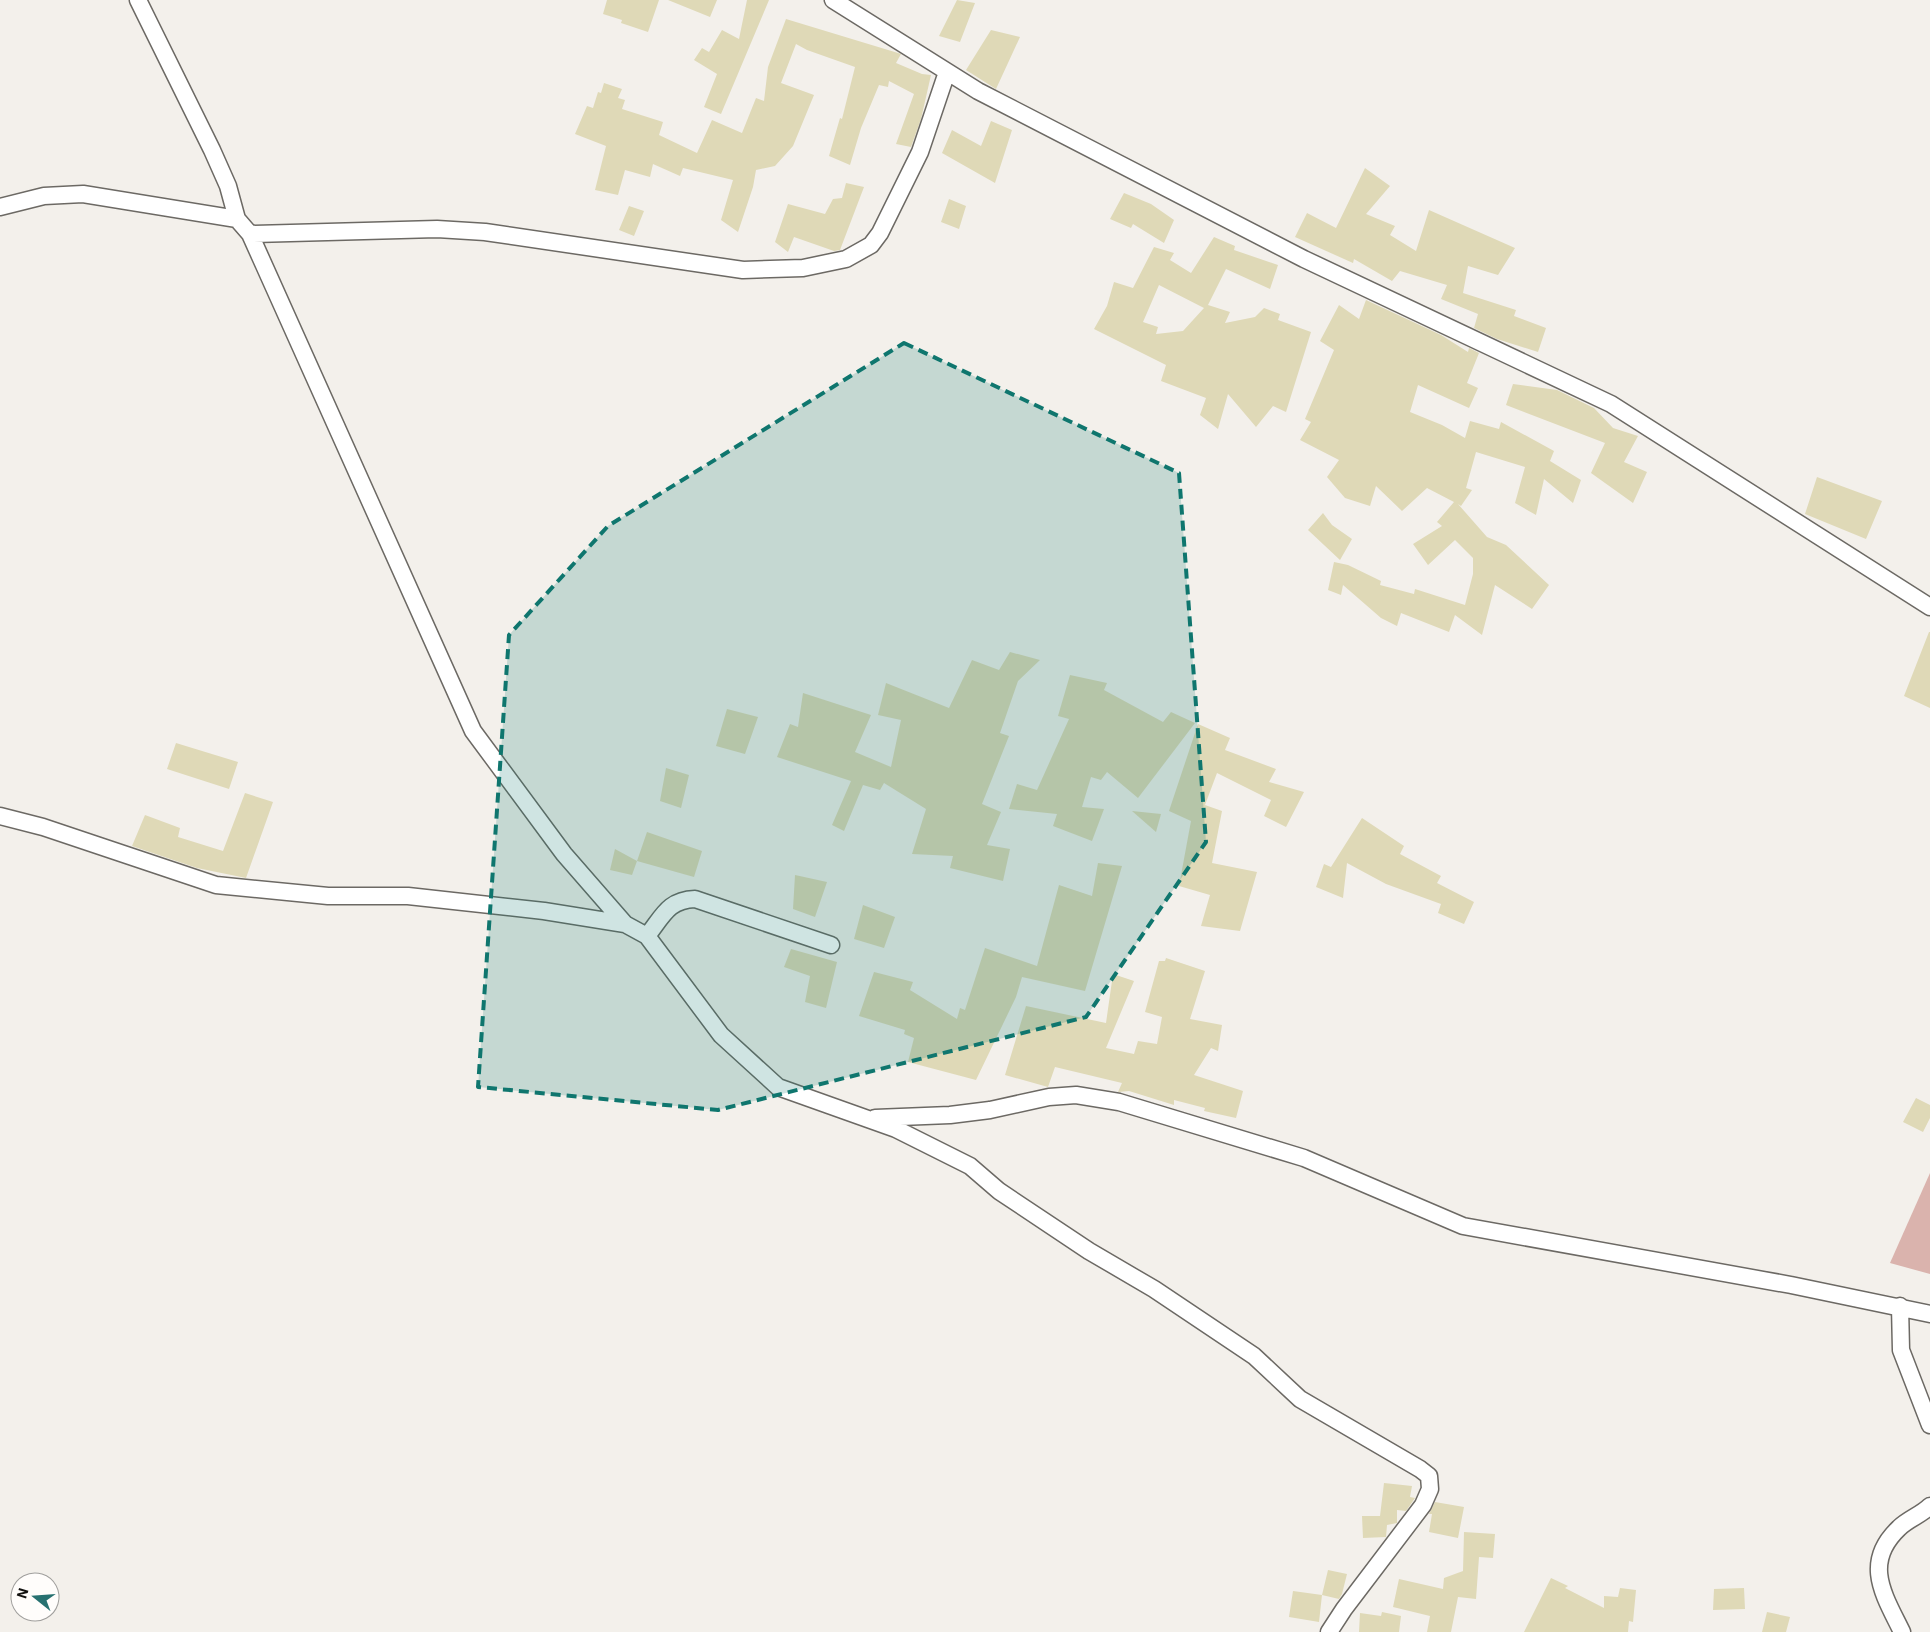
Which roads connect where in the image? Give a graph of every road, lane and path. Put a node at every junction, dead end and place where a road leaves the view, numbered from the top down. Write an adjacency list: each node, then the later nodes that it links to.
1 (138, 0): 5 (street)
2 (833, 0): 3 (street)
3 (947, 72): 6 (street); 7 (street)
4 (0, 207): 5 (street)
5 (237, 219): 6 (street)
6 (250, 234): 9 (street)
7 (1930, 607)
8 (0, 816): 9 (street)
9 (625, 924): 10 (street)
10 (648, 936): 11 (street); 12 (street)
11 (831, 944)
12 (862, 1118): 13 (street); 17 (street)
13 (1900, 1306): 14 (street); 15 (street)
14 (1930, 1314)
15 (1930, 1426)
16 (1930, 1506): 18 (street)
17 (1329, 1632)
18 (1902, 1632)

